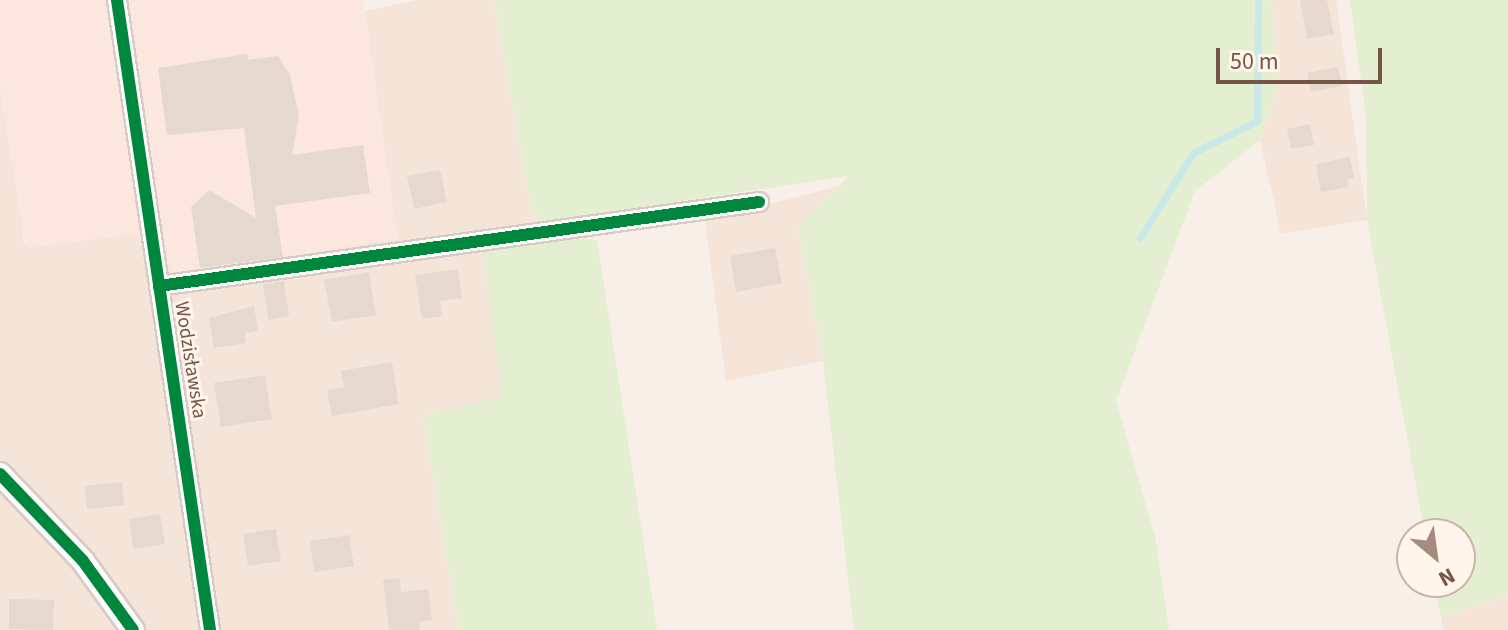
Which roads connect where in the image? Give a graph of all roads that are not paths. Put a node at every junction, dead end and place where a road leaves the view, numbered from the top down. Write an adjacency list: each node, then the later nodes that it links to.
1 (117, 0): 3 (street, Wodzisławska)
2 (759, 202): 3 (street)
3 (159, 286): 6 (street, Wodzisławska)
4 (0, 474): 5 (street)
5 (133, 630)
6 (210, 630)

